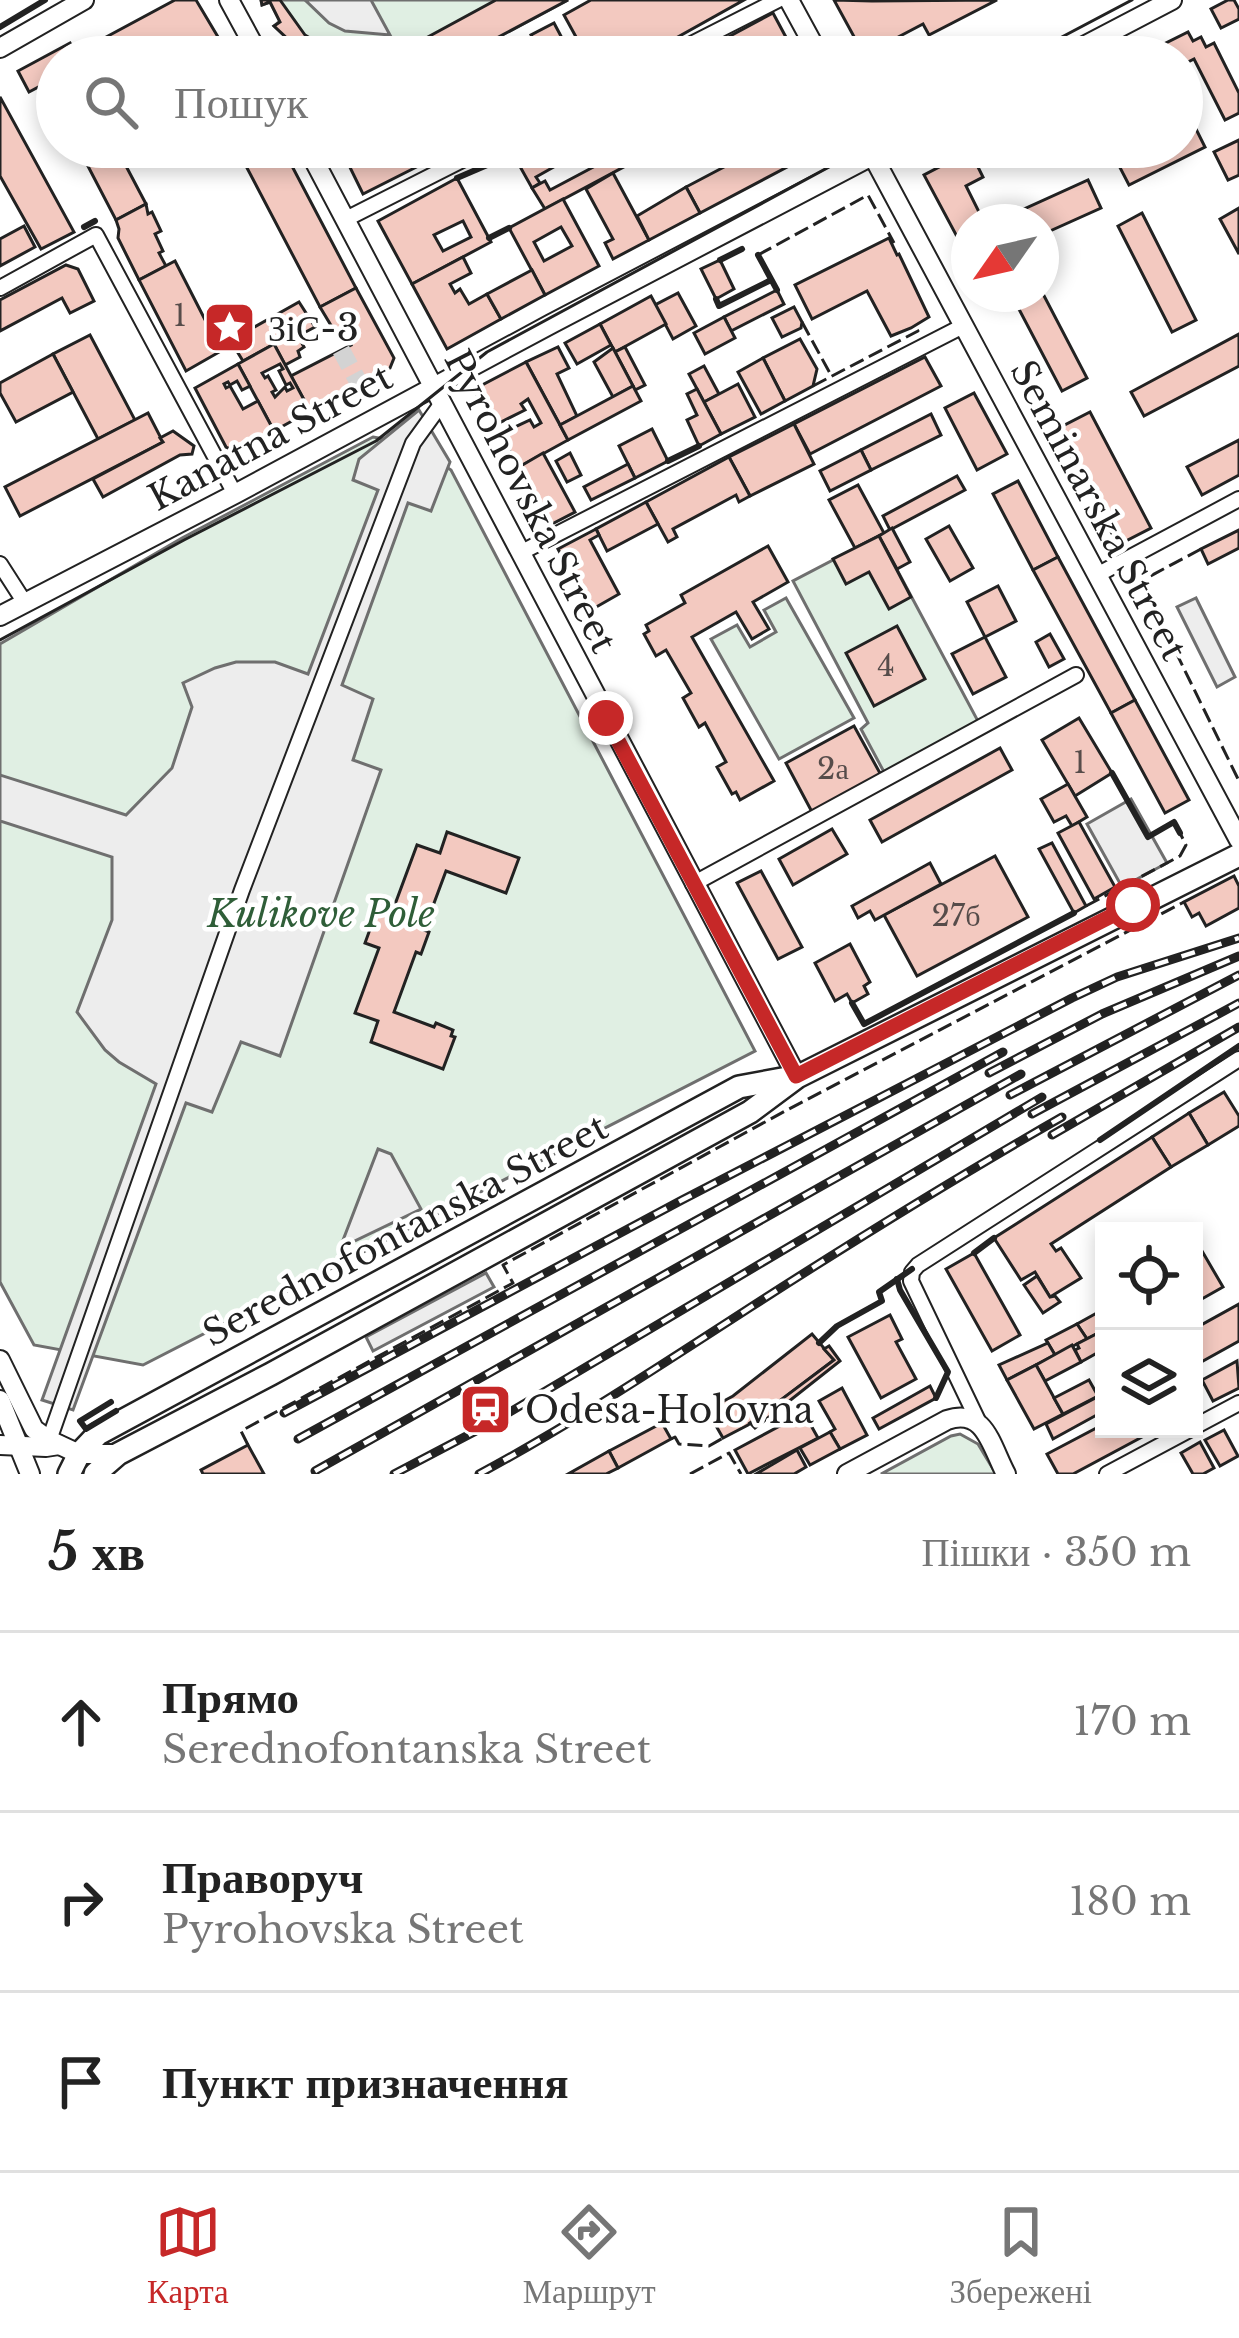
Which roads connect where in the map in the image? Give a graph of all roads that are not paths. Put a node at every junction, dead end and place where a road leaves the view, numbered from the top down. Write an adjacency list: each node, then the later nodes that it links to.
1 (84, 0): 10 (main road)
2 (230, 0): 6 (main road)
3 (778, 0): 7 (street)
4 (789, 0): 8 (main road)
5 (1172, 0): 9 (main road)
6 (249, 36)
7 (707, 36)
8 (809, 36)
9 (1097, 36)
10 (0, 48)
11 (319, 168): 15 (main road, Pyrohovska Street)
12 (447, 168): 15 (street)
13 (845, 168): 18 (main road, Kanatna Street)
14 (886, 168): 17 (main road, Seminarska Street)
15 (346, 219): 18 (main road, Pyrohovska Street)
16 (0, 288): 19 (street)
17 (963, 326): 21 (street); 23 (main road, Seminarska Street)
18 (438, 395): 19 (main road, Kanatna Street); 21 (main road, Pyrohovska Street); 39 (street)
19 (235, 494): 24 (main road, Kanatna Street)
20 (1239, 500): 23 (street)
21 (520, 553): 29 (main road, Pyrohovska Street)
22 (0, 564): 24 (street)
23 (1097, 574): 27 (main road, Seminarska Street)
24 (25, 603): 25 (main road, Kanatna Street)
25 (0, 616)
26 (1076, 675): 29 (street)
27 (1239, 840)
28 (1239, 855): 31 (main road, Serednofontanska Street)
29 (693, 884): 31 (main road, Pyrohovska Street)
30 (1239, 1059): 36 (street)
31 (796, 1076): 39 (main road, Serednofontanska Street); 40 (main road, Serednofontanska Street)
32 (1, 1367): 39 (main road)
33 (0, 1400): 38 (main road)
34 (1239, 1403): 35 (street)
35 (1203, 1422)
36 (980, 1425): 43 (main road); 44 (main road)
37 (1174, 1438): 45 (street)
38 (9, 1446): 39 (main road); 41 (main road)
39 (60, 1452): 40 (main road)
40 (118, 1454): 42 (main road, Serednofontanska Street)
41 (30, 1474)
42 (95, 1474)
43 (847, 1474)
44 (1006, 1474)
45 (1107, 1474)

